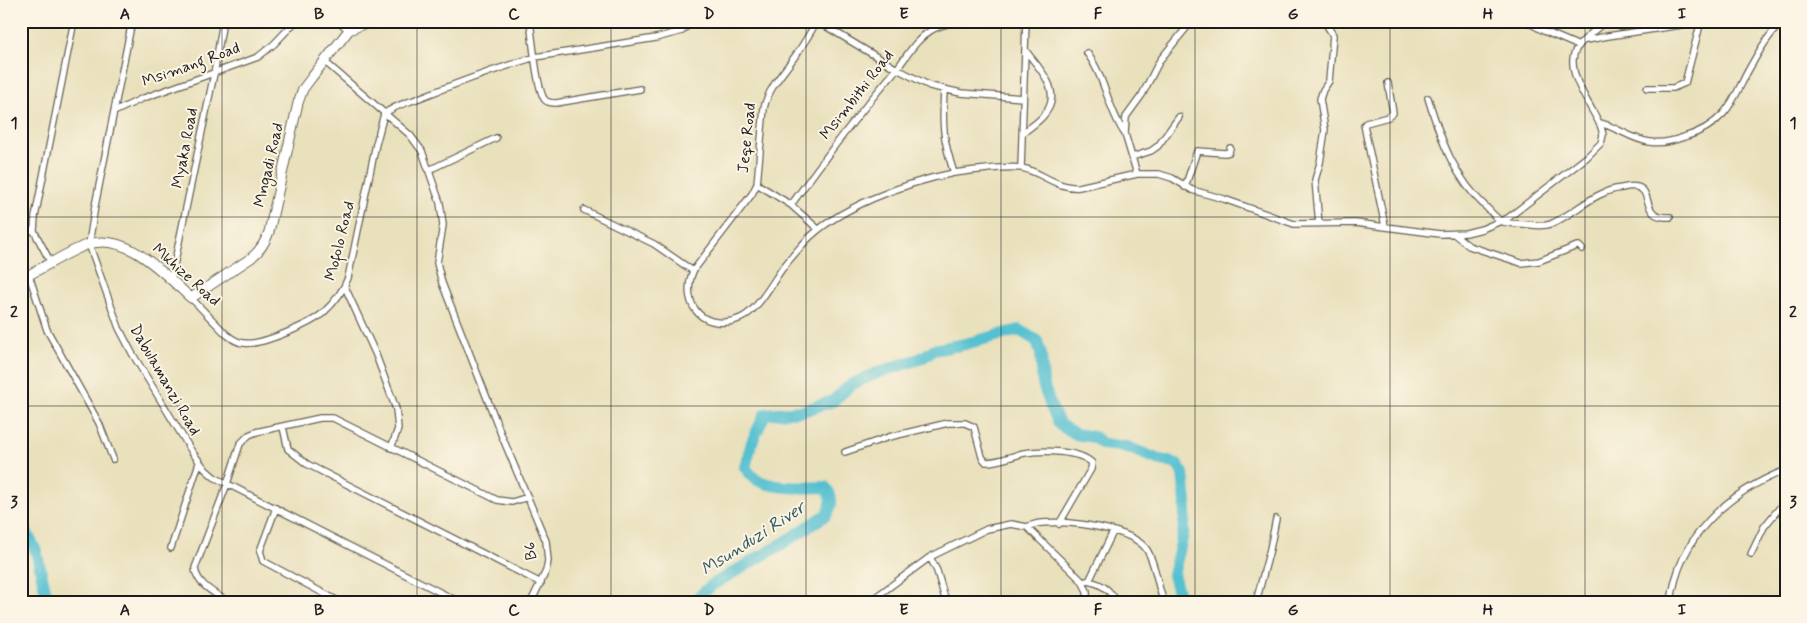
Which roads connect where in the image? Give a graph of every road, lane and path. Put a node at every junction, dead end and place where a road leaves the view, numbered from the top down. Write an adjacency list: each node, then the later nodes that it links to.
1 (74, 21): 59 (street)
2 (132, 21): 36 (street, Dabulamanzi Road)
3 (223, 21): 29 (street, Myaka Road)
4 (296, 21): 29 (street, Msimang Road)
5 (338, 21): 20 (street)
6 (371, 21): 20 (street)
7 (530, 21): 26 (street)
8 (692, 21): 26 (street)
9 (816, 21): 28 (street); 49 (street, Jeqe Road)
10 (959, 21): 28 (street, Msimbithi Road)
11 (1016, 21): 12 (street)
12 (1026, 21): 24 (street)
13 (1192, 21): 41 (street)
14 (1324, 21): 55 (street)
15 (1526, 21): 21 (street)
16 (1541, 21): 21 (street)
17 (1605, 21): 22 (street)
18 (1783, 21): 39 (street)
19 (1701, 22): 22 (street); 31 (street)
20 (349, 30): 27 (street, Mngadi Road)
21 (1544, 31): 23 (street)
22 (1585, 41): 23 (street)
23 (1579, 46): 39 (street)
24 (1025, 50): 34 (street); 40 (street)
25 (1087, 53): 41 (street)
26 (535, 57): 32 (street); 37 (street)
27 (324, 61): 37 (street, B6); 68 (street, Mngadi Road)
28 (897, 69): 33 (street); 51 (street, Msimbithi Road)
29 (214, 74): 36 (street, Msimang Road); 66 (street, Myaka Road)
30 (1388, 84): 56 (street)
31 (1647, 88)
32 (640, 89)
33 (944, 90): 34 (street); 47 (street)
34 (1024, 98): 40 (street)
35 (1428, 98): 54 (street)
36 (114, 112): 61 (street, Dabulamanzi Road)
37 (384, 114): 46 (street, B6); 67 (street, Mofolo Road)
38 (1178, 116): 44 (street)
39 (1600, 123): 54 (street)
40 (1023, 133): 45 (street)
41 (1125, 134): 44 (street)
42 (496, 138): 46 (street)
43 (1230, 148): 50 (street)
44 (1132, 157): 48 (street)
45 (1021, 168): 47 (street); 48 (street)
46 (429, 170): 77 (street, B6)
47 (954, 173): 58 (street)
48 (1137, 174): 50 (street)
49 (757, 184): 51 (street); 64 (street)
50 (1185, 187): 55 (street)
51 (791, 205): 58 (street)
52 (584, 210): 64 (street)
53 (1670, 217): 54 (street)
54 (1501, 221): 60 (street)
55 (1319, 224): 56 (street)
56 (1385, 226): 60 (street)
57 (21, 229): 59 (street)
58 (818, 229): 64 (street)
59 (34, 231): 63 (street)
60 (1454, 234): 62 (street)
61 (89, 244): 63 (street, Mkhize Road); 66 (street, Mkhize Road); 74 (street, Dabulamanzi Road)
62 (1582, 249)
63 (51, 263): 65 (street, Mkhize Road)
64 (693, 271)
65 (25, 277): 73 (street)
66 (171, 280): 68 (street, Mkhize Road)
67 (345, 287): 69 (street, Mofolo Road); 71 (street)
68 (191, 298): 69 (street, Mkhize Road)
69 (243, 343)
70 (283, 426): 71 (street); 76 (street); 89 (street)
71 (391, 448): 77 (street)
72 (845, 452): 81 (street)
73 (113, 459)
74 (199, 463): 76 (street, Dabulamanzi Road); 84 (street)
75 (1786, 470): 101 (street)
76 (227, 484): 79 (street, Dabulamanzi Road); 91 (street)
77 (528, 497): 89 (street, B6)
78 (1786, 500): 85 (street)
79 (276, 508): 92 (street); 93 (street, Dabulamanzi Road)
80 (1276, 519): 100 (street)
81 (1058, 524): 82 (street); 83 (street)
82 (1027, 527): 86 (street); 87 (street)
83 (1113, 532): 88 (street); 99 (street)
84 (172, 548)
85 (1751, 554)
86 (930, 557): 95 (street); 96 (street)
87 (1082, 580): 88 (street); 97 (street)
88 (1089, 581): 98 (street)
89 (541, 583): 94 (street, B6)
90 (1786, 590): 102 (street)
91 (228, 602)
92 (340, 602)
93 (458, 602)
94 (531, 602)
95 (869, 602)
96 (946, 602)
97 (1087, 602)
98 (1117, 602)
99 (1164, 602)
100 (1256, 602)
101 (1671, 602)
102 (1783, 602)

